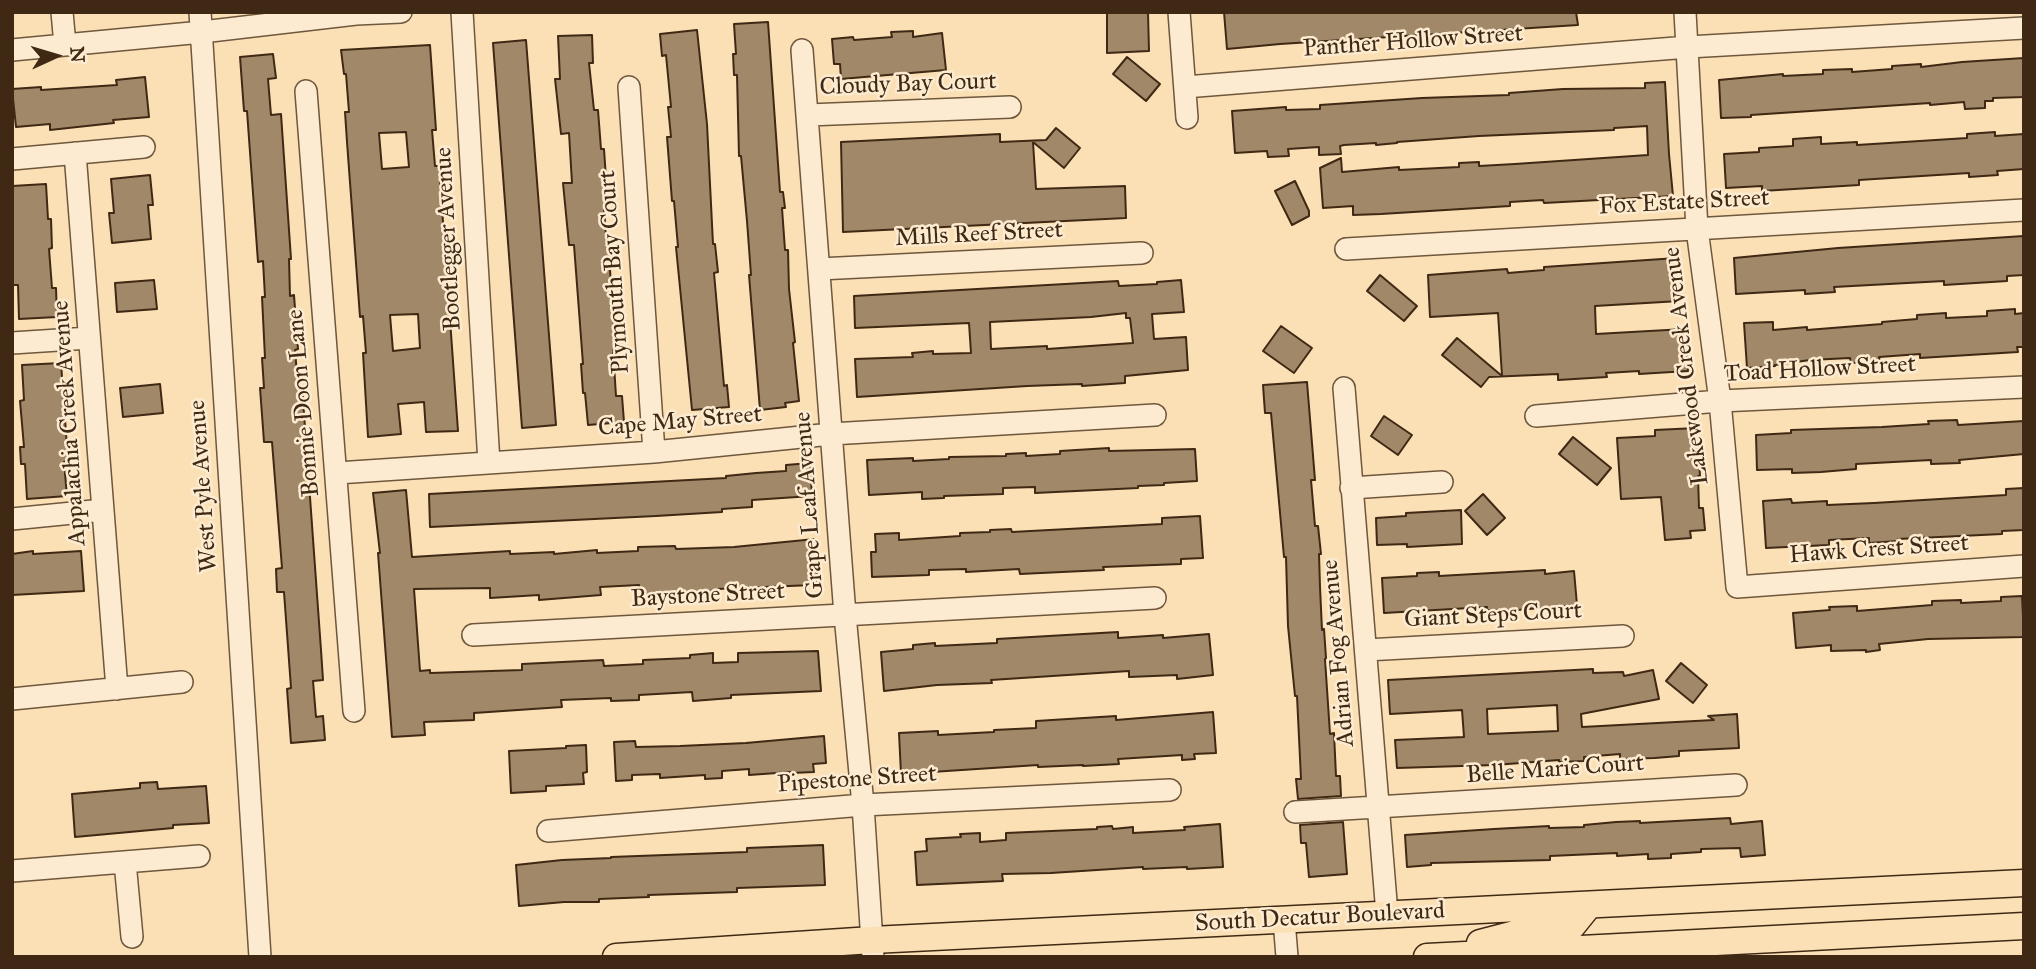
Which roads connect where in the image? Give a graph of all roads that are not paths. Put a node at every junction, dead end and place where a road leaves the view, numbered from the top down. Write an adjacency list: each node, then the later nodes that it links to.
1 (62, 12): 9 (street)
2 (401, 12): 6 (street)
3 (462, 12): 36 (street, Bootlegger Avenue)
4 (1179, 12): 14 (street)
5 (1685, 12): 10 (street, Lakewood Creek Avenue)
6 (356, 13): 7 (street)
7 (201, 22): 9 (street); 70 (street, West Pyle Avenue)
8 (2024, 29): 10 (street, Panther Hollow Street)
9 (65, 45): 11 (street)
10 (1688, 47): 14 (street, Panther Hollow Street); 23 (street, Lakewood Creek Avenue)
11 (12, 50)
12 (802, 50): 17 (street, Grape Leaf Avenue)
13 (629, 87): 35 (street, Plymouth Bay Court)
14 (1185, 87): 18 (street)
15 (306, 91): 37 (street, Bonnie Doon Lane)
16 (1010, 107): 17 (street, Cloudy Bay Court)
17 (808, 115): 26 (street, Grape Leaf Avenue)
18 (1187, 118)
19 (144, 147): 20 (street)
20 (75, 153): 21 (street); 27 (street, Appalachia Creek Avenue)
21 (12, 159)
22 (2024, 210): 23 (street, Fox Estate Street)
23 (1697, 229): 24 (street, Fox Estate Street); 31 (street, Lakewood Creek Avenue)
24 (1346, 249)
25 (1142, 253): 26 (street, Mills Reef Street)
26 (819, 269): 34 (street, Grape Leaf Avenue)
27 (89, 338): 28 (street); 40 (street, Appalachia Creek Avenue)
28 (12, 343)
29 (2024, 387): 31 (street, Toad Hollow Street)
30 (1344, 388): 39 (street, Adrian Fog Avenue)
31 (1720, 401): 33 (street, Toad Hollow Street); 43 (street, Lakewood Creek Avenue)
32 (1154, 415): 34 (street, Cape May Street)
33 (1536, 416)
34 (831, 434): 35 (street, Cape May Street); 45 (street, Grape Leaf Avenue)
35 (654, 452): 36 (street, Cape May Street)
36 (488, 463): 37 (street, Cape May Street)
37 (337, 473): 52 (street, Bonnie Doon Lane)
38 (1442, 482): 39 (street)
39 (1351, 488): 48 (street, Adrian Fog Avenue)
40 (103, 509): 41 (street); 50 (street, Appalachia Creek Avenue)
41 (12, 519)
42 (2024, 566): 43 (street, Hawk Crest Street)
43 (1737, 587)
44 (1155, 598): 45 (street, Baystone Street)
45 (845, 615): 46 (street, Baystone Street); 55 (street, Grape Leaf Avenue)
46 (473, 635)
47 (1623, 636): 48 (street, Giant Steps Court)
48 (1366, 650): 56 (street, Adrian Fog Avenue)
49 (182, 682): 50 (street)
50 (117, 689): 51 (street)
51 (12, 699)
52 (354, 711)
53 (1736, 785): 56 (street, Belle Marie Court)
54 (1170, 790): 55 (street, Pipestone Street)
55 (863, 804): 58 (street, Pipestone Street); 68 (street, Grape Leaf Avenue)
56 (1377, 808): 57 (street, Belle Marie Court); 64 (street, Adrian Fog Avenue)
57 (1295, 812)
58 (548, 831)
59 (199, 856): 60 (street)
60 (125, 862): 61 (street); 67 (street)
61 (12, 871)
62 (2024, 883): 63 (main road, South Decatur Boulevard)
63 (1588, 905): 64 (main road, South Decatur Boulevard); 73 (main road)
64 (1387, 915): 65 (main road, South Decatur Boulevard)
65 (1284, 920): 68 (main road, South Decatur Boulevard); 72 (street)
66 (2024, 926): 73 (main road, South Decatur Boulevard)
67 (132, 937)
68 (873, 948): 69 (main road, South Decatur Boulevard)
69 (670, 955): 71 (main road, South Decatur Boulevard)
70 (260, 957)
71 (616, 957)
72 (1287, 957)
73 (1429, 957)

